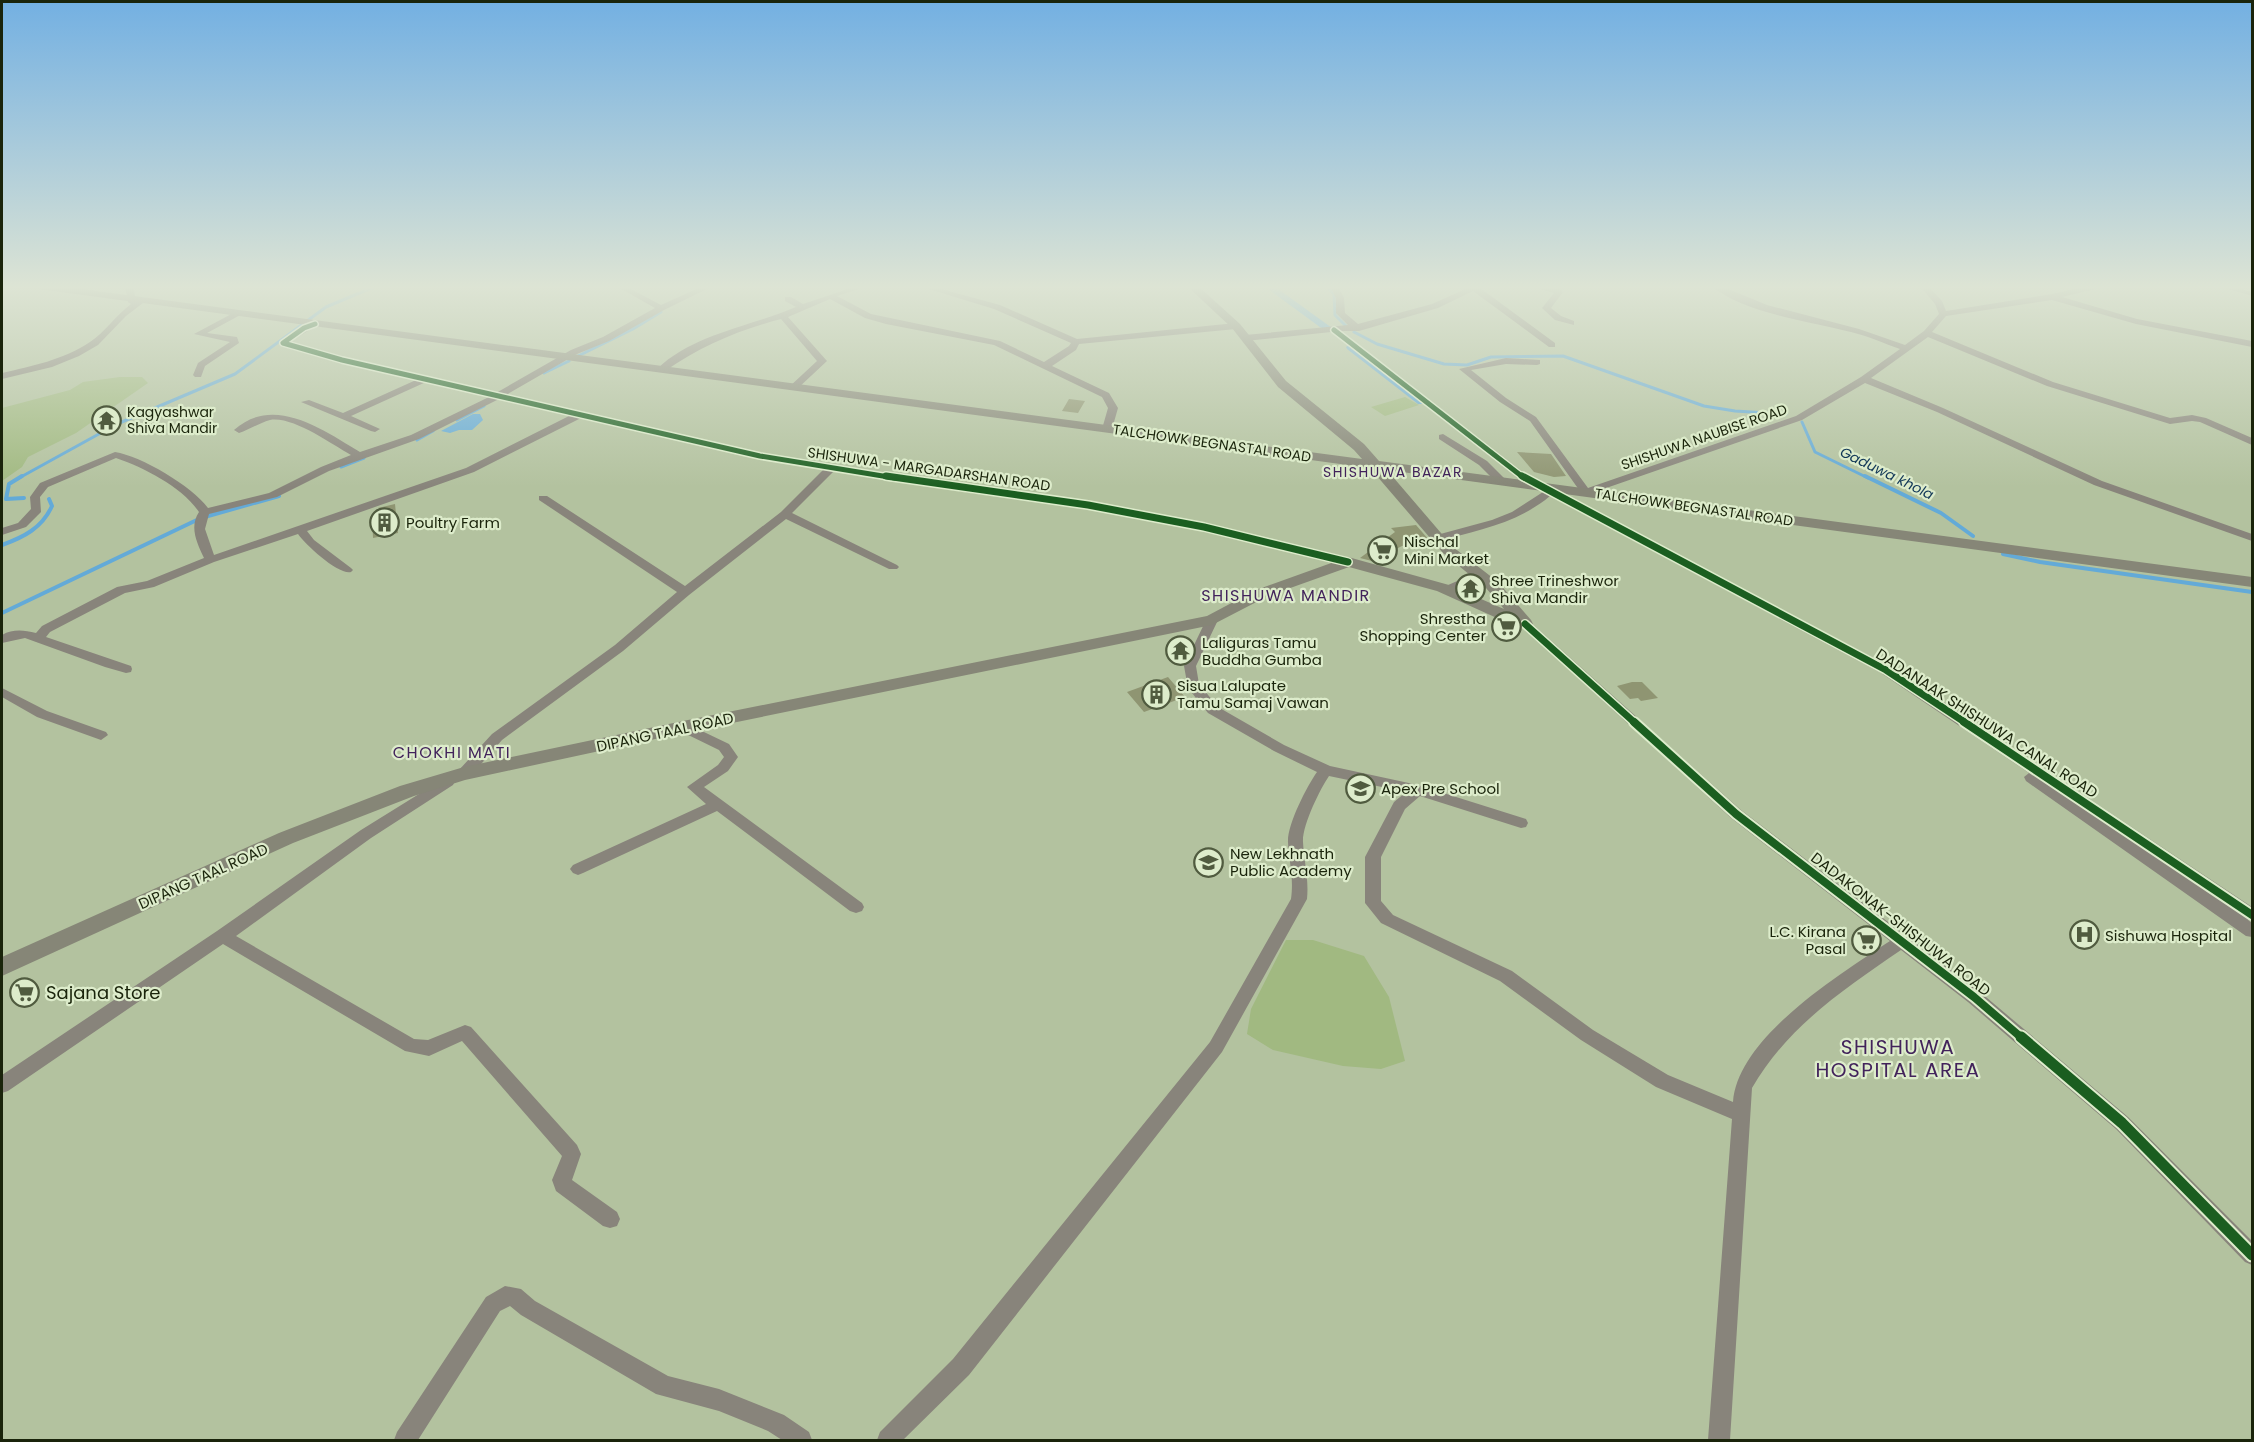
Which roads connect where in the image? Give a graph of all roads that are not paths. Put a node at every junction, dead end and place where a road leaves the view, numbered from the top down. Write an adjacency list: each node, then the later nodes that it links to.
1 (72, 353): 19 (street)
2 (219, 353): 18 (street)
3 (324, 353): 20 (street, SHISHUWA - MARGADARSHAN ROAD)
4 (530, 353): 14 (main road, TALCHOWK BEGNASTAL ROAD)
5 (575, 353): 14 (street)
6 (688, 353): 17 (street)
7 (815, 353): 22 (street)
8 (1020, 353): 16 (street)
9 (1065, 353): 16 (street)
10 (1257, 353): 33 (main road)
11 (1364, 353): 36 (street)
12 (1899, 353): 21 (street, SHISHUWA NAUBISE ROAD)
13 (1976, 353): 31 (street)
14 (565, 358): 17 (main road, TALCHOWK BEGNASTAL ROAD); 23 (street)
15 (1537, 362): 37 (street)
16 (1046, 365): 28 (street)
17 (662, 369): 22 (main road, TALCHOWK BEGNASTAL ROAD)
18 (198, 375)
19 (2, 376)
20 (425, 379): 23 (street, SHISHUWA - MARGADARSHAN ROAD); 26 (street)
21 (1864, 379): 37 (street, SHISHUWA NAUBISE ROAD); 44 (street)
22 (794, 387): 28 (main road, TALCHOWK BEGNASTAL ROAD)
23 (503, 396): 25 (street, SHISHUWA - MARGADARSHAN ROAD); 32 (street)
24 (306, 402): 26 (street)
25 (579, 415): 34 (street, SHISHUWA - MARGADARSHAN ROAD); 41 (street)
26 (344, 416): 27 (street)
27 (375, 429)
28 (1107, 429): 33 (main road, TALCHOWK BEGNASTAL ROAD)
29 (239, 430): 32 (street)
30 (1443, 437): 35 (street)
31 (2253, 442)
32 (359, 456): 40 (street)
33 (1374, 465): 35 (main road, TALCHOWK BEGNASTAL ROAD); 43 (main road)
34 (831, 468): 39 (street); 46 (street, SHISHUWA - MARGADARSHAN ROAD)
35 (1501, 481): 36 (main road, TALCHOWK BEGNASTAL ROAD)
36 (1536, 488): 37 (main road, TALCHOWK BEGNASTAL ROAD); 43 (street); 68 (street, DADANAAK SHISHUWA CANAL ROAD); 69 (street, DADANAAK SHISHUWA CANAL ROAD)
37 (1586, 492): 50 (main road, TALCHOWK BEGNASTAL ROAD)
38 (543, 498): 52 (street)
39 (785, 514): 47 (street); 52 (street)
40 (202, 516): 42 (street); 45 (street)
41 (300, 531): 45 (street); 48 (street)
42 (2, 532)
43 (1437, 538): 49 (main road)
44 (2253, 538)
45 (210, 560): 55 (street)
46 (1348, 562): 51 (main road); 53 (main road, DIPANG TAAL ROAD)
47 (893, 567)
48 (347, 570)
49 (1480, 575): 51 (street); 54 (main road)
50 (2253, 582)
51 (1445, 589): 54 (main road)
52 (685, 592): 62 (street)
53 (1212, 620): 59 (main road, DIPANG TAAL ROAD); 61 (street)
54 (1525, 624): 71 (street, DADAKONAK-SHISHUWA ROAD)
55 (39, 636): 56 (street); 57 (street)
56 (2, 639)
57 (126, 669)
58 (2, 692): 60 (street)
59 (683, 727): 62 (main road, DIPANG TAAL ROAD); 64 (street)
60 (101, 735)
61 (1326, 770): 63 (street); 79 (street)
62 (457, 777): 70 (street); 72 (main road, DIPANG TAAL ROAD)
63 (1418, 790): 65 (street); 74 (street)
64 (719, 804): 66 (street); 67 (street)
65 (1521, 823)
66 (578, 869)
67 (855, 907)
68 (2253, 915)
69 (2253, 931)
70 (224, 936): 73 (street); 75 (street)
71 (1902, 940): 74 (street); 76 (street, DADAKONAK-SHISHUWA ROAD)
72 (2, 967)
73 (2, 1085)
74 (1740, 1114): 80 (street)
75 (610, 1219)
76 (2253, 1255)
77 (405, 1440): 78 (street)
78 (801, 1440)
79 (888, 1440)
80 (1719, 1440)

